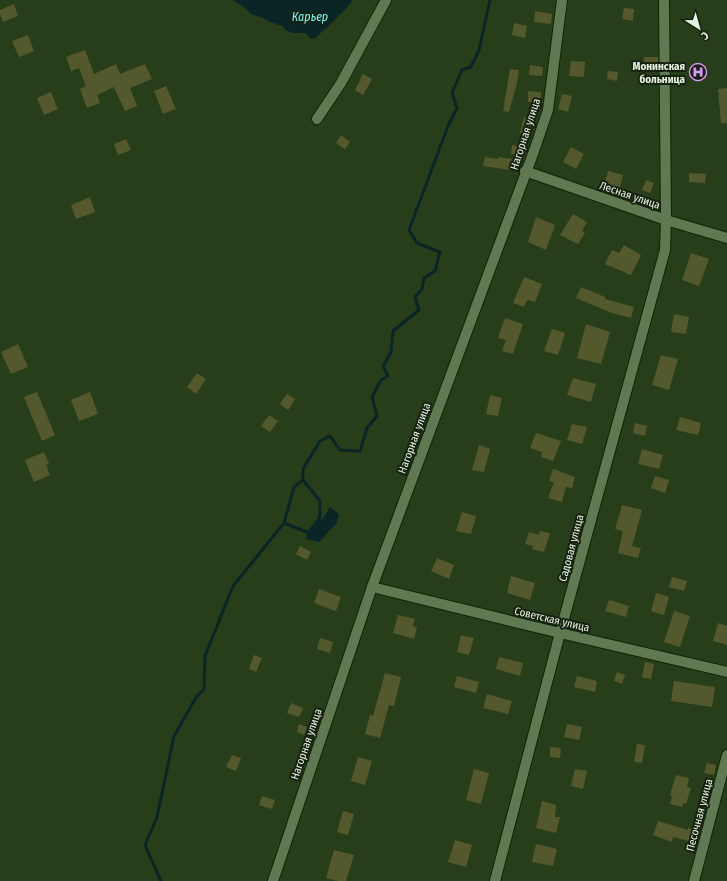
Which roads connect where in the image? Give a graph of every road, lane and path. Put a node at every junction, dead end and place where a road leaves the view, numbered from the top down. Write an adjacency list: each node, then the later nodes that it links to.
1 (386, 0): 4 (street)
2 (562, 0): 5 (street, Нагорная улица)
3 (664, 0): 6 (street, Садовая улица)
4 (317, 119)
5 (525, 171): 6 (street, Лесная улица); 8 (street, Нагорная улица)
6 (666, 220): 7 (street, Лесная улица); 9 (street, Садовая улица)
7 (727, 238)
8 (372, 587): 9 (street, Советская улица); 12 (street, Нагорная улица)
9 (560, 633): 10 (street, Советская улица); 13 (street, Садовая улица)
10 (727, 672)
11 (727, 755): 14 (street, Песочная улица)
12 (273, 881)
13 (495, 881)
14 (694, 881)

